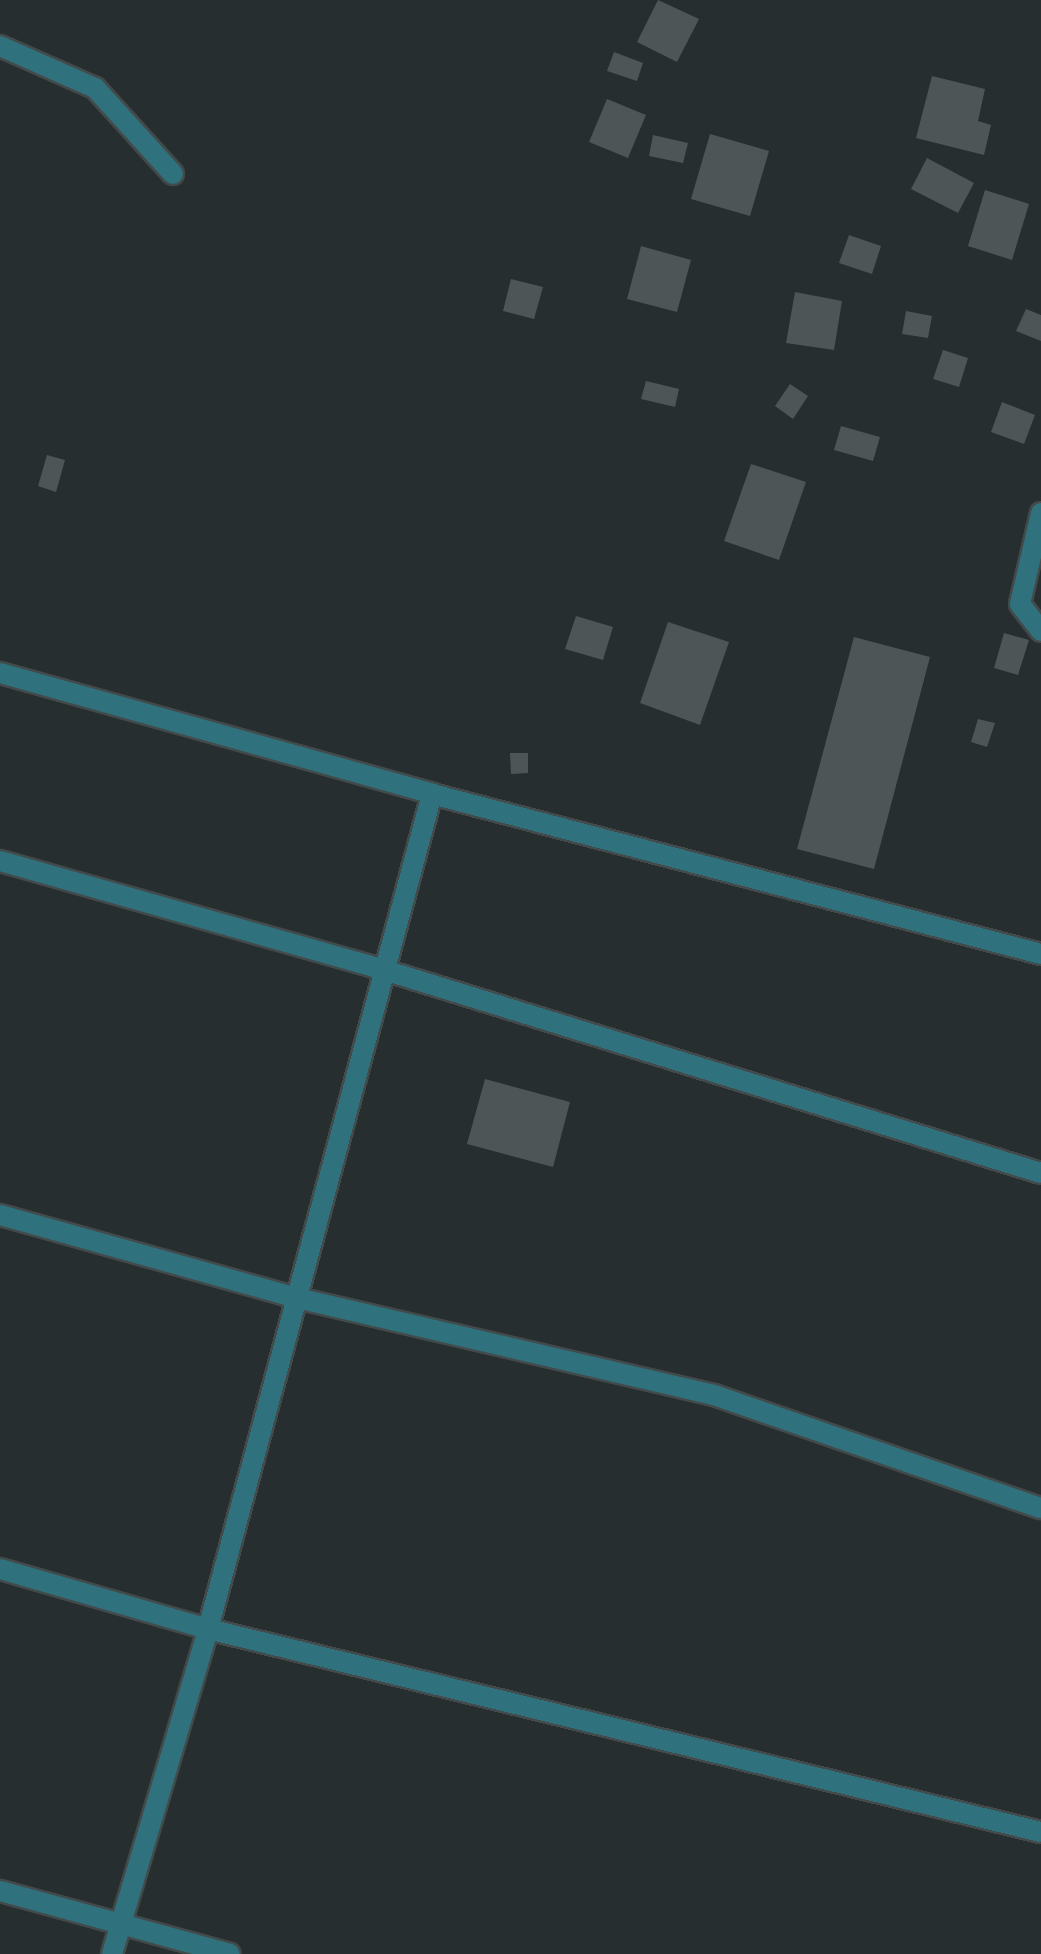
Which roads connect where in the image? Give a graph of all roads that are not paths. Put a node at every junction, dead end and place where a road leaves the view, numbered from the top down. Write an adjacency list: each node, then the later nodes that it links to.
1 (0, 46): 2 (street)
2 (173, 174)
3 (1041, 513): 4 (street)
4 (1041, 631)
5 (0, 673): 6 (street)
6 (432, 794): 8 (street); 9 (street)
7 (0, 861): 9 (street)
8 (1041, 954)
9 (381, 969): 10 (street); 12 (street)
10 (1041, 1173)
11 (0, 1215): 12 (street)
12 (297, 1298): 13 (street); 15 (street)
13 (1041, 1508)
14 (0, 1569): 15 (street)
15 (208, 1629): 16 (street); 18 (street)
16 (1041, 1832)
17 (0, 1891): 18 (street)
18 (121, 1923): 19 (street); 20 (street)
19 (112, 1954)
20 (230, 1954)

